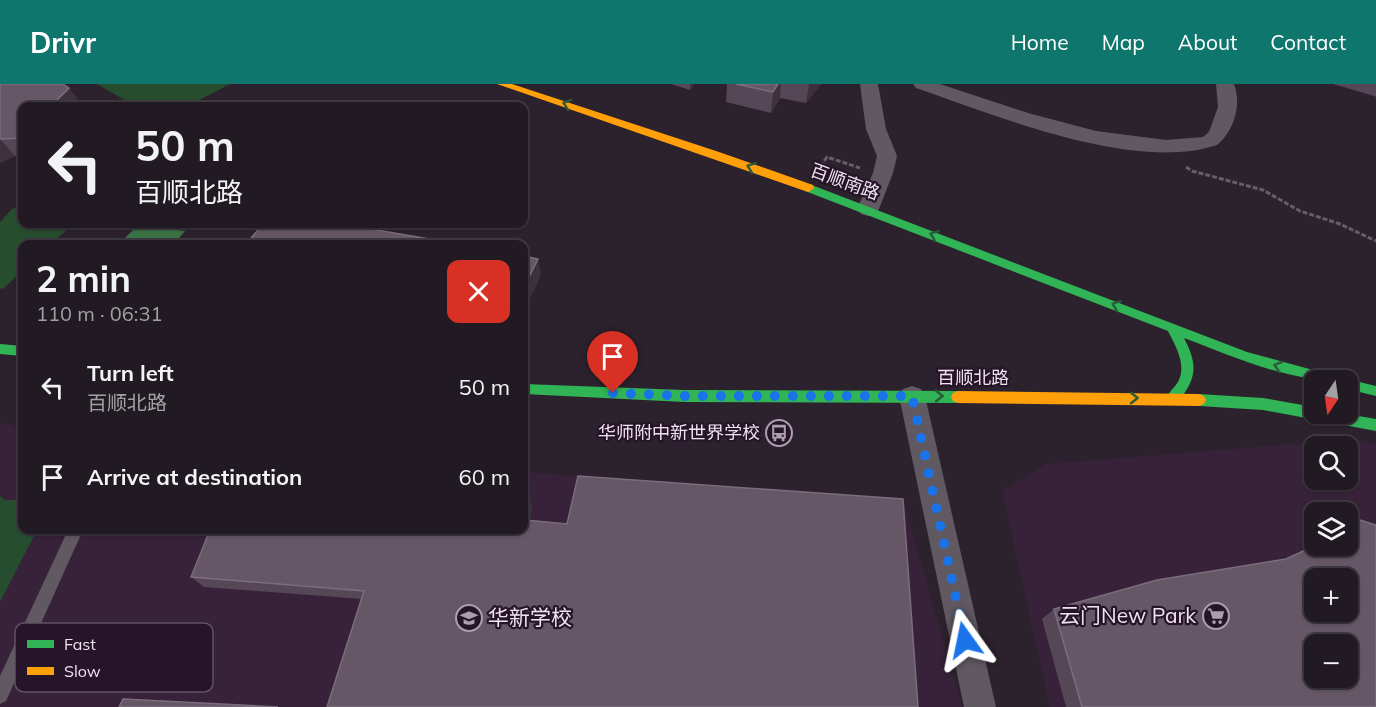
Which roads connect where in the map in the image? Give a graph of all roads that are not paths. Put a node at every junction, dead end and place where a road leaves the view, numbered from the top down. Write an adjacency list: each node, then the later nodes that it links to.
1 (502, 84): 5 (street, 百顺南路, one-way to 1)
2 (869, 84): 5 (street)
3 (922, 84): 4 (street)
4 (1225, 84)
5 (868, 209): 6 (street, 百顺南路, one-way to 5)
6 (1171, 326): 9 (street, one-way to 6); 14 (street)
7 (0, 349): 8 (street)
8 (18, 351)
9 (1304, 372)
10 (1358, 387): 12 (street)
11 (528, 390): 13 (street, 百顺北路)
12 (1376, 391)
13 (912, 396): 14 (street, 百顺北路, one-way to 14); 22 (street)
14 (1173, 398): 15 (street, 百顺北路)
15 (1304, 412)
16 (1358, 422): 17 (street, 百顺北路)
17 (1376, 425)
18 (73, 534): 19 (lane)
19 (33, 623)
20 (15, 662): 21 (lane)
21 (0, 695)
22 (980, 707)

